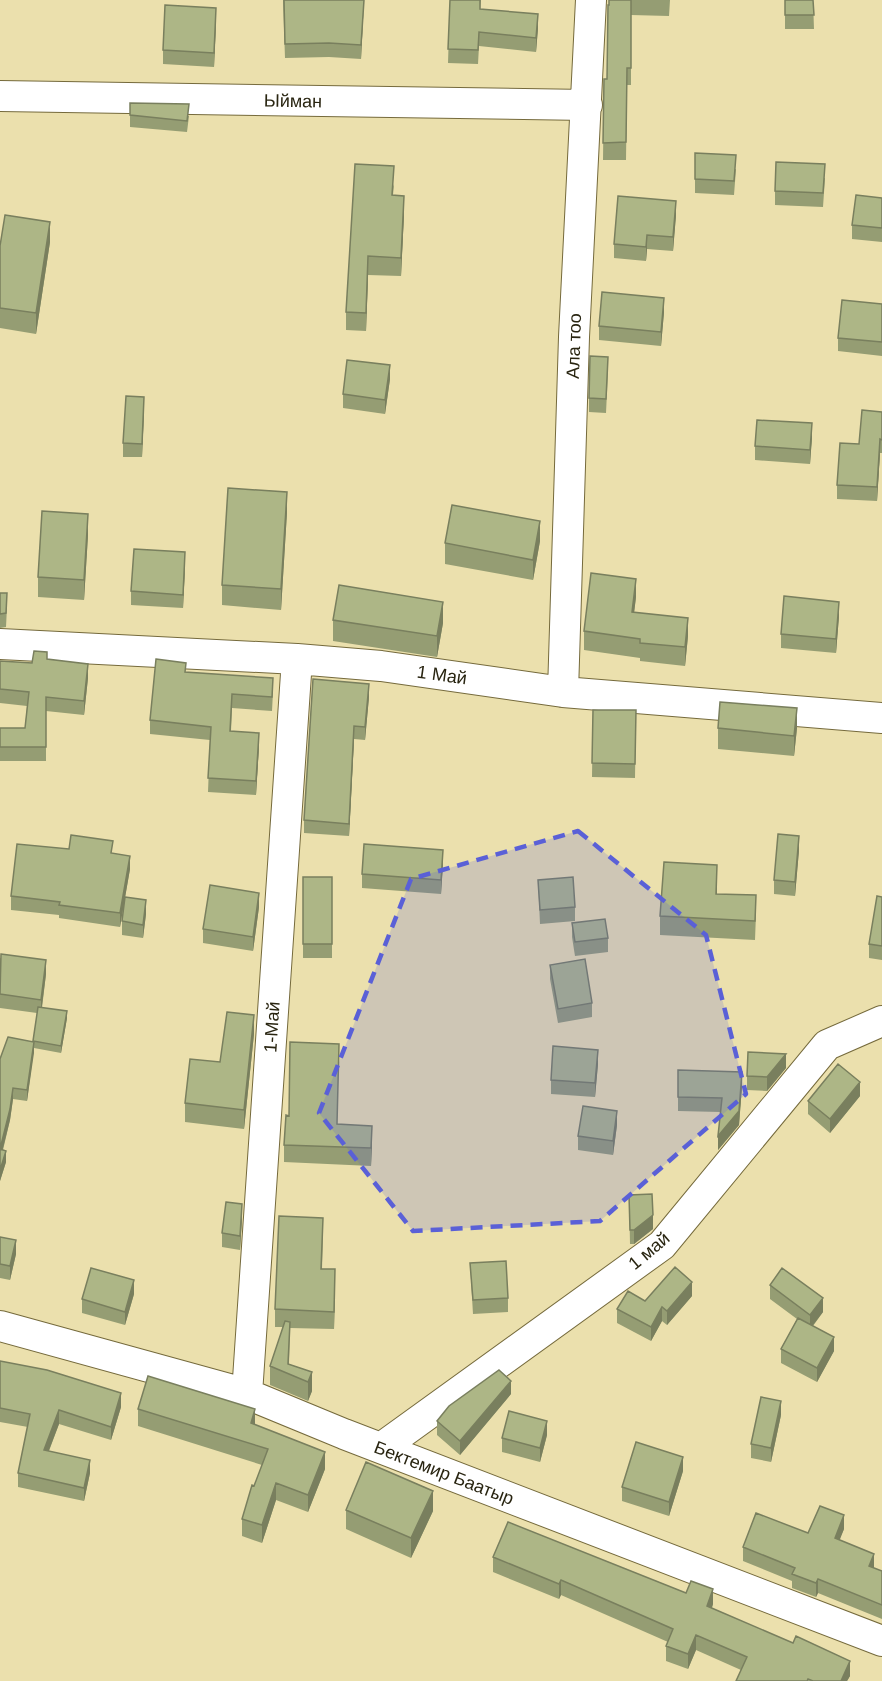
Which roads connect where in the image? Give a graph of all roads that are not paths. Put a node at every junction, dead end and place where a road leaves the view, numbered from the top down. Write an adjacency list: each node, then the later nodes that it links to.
1 (591, 0): 3 (street, Ала тоо)
2 (0, 96): 3 (street, Ыйман)
3 (587, 105): 6 (street, Ала тоо)
4 (0, 644): 5 (street, 1 Май)
5 (297, 659): 6 (street, 1 Май); 10 (street, 1-Май)
6 (563, 692): 7 (street, 1 Май)
7 (882, 718)
8 (882, 1020): 11 (street, 1 май)
9 (0, 1326): 10 (street, Бектемир Баатыр)
10 (247, 1394): 11 (street, Бектемир Баатыр)
11 (381, 1448): 12 (street, Бектемир Баатыр)
12 (882, 1641)

